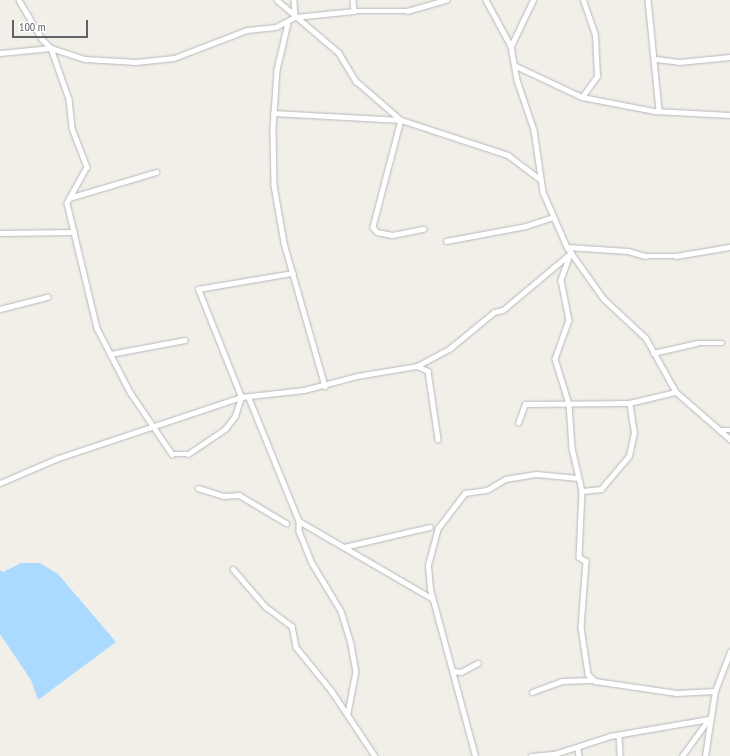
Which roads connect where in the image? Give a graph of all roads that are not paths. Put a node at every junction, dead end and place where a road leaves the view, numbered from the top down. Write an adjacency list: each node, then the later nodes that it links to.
1 (19, 0): 14 (street)
2 (277, 0): 11 (street)
3 (294, 0): 11 (street)
4 (353, 0): 10 (street)
5 (446, 0): 10 (street)
6 (486, 0): 13 (street)
7 (533, 0): 13 (street)
8 (583, 0): 19 (street)
9 (648, 0): 17 (street)
10 (354, 11): 11 (street)
11 (295, 17): 12 (street); 23 (street)
12 (288, 23): 14 (street); 21 (street)
13 (511, 46): 18 (street)
14 (52, 48): 15 (street); 26 (street)
15 (0, 53)
16 (730, 57): 17 (street)
17 (656, 59): 20 (street)
18 (516, 66): 19 (street); 25 (street)
19 (582, 98): 20 (street)
20 (659, 111): 22 (street)
21 (273, 113): 23 (street); 35 (street)
22 (730, 115)
23 (401, 120): 25 (street); 28 (street)
24 (156, 172): 26 (street)
25 (539, 178): 27 (street)
26 (69, 198): 29 (street)
27 (553, 216): 31 (street); 32 (street)
28 (423, 229)
29 (74, 232): 30 (street); 41 (street)
30 (0, 233)
31 (446, 241)
32 (567, 247): 33 (street); 34 (street)
33 (730, 247)
34 (571, 253): 40 (street); 42 (street); 48 (street)
35 (293, 272): 43 (street); 45 (street)
36 (47, 297): 37 (street)
37 (0, 309)
38 (185, 340): 41 (street)
39 (722, 343): 40 (street)
40 (654, 353): 44 (street)
41 (110, 354): 50 (street)
42 (418, 366): 43 (street); 53 (street)
43 (326, 386): 46 (street)
44 (676, 392): 47 (street); 51 (street)
45 (241, 397): 46 (street); 50 (street); 50 (street)
46 (249, 398): 59 (street)
47 (629, 403): 48 (street); 58 (street)
48 (569, 404): 49 (street); 55 (street)
49 (518, 423)
50 (154, 426): 56 (street)
51 (721, 430): 52 (street); 54 (street)
52 (730, 430)
53 (438, 439)
54 (730, 439)
55 (578, 478): 58 (street); 64 (street)
56 (0, 483)
57 (198, 488): 60 (street)
58 (582, 490): 70 (street)
59 (299, 521): 62 (street); 73 (street)
60 (286, 523)
61 (430, 527): 62 (street)
62 (344, 547): 64 (street)
63 (232, 569): 73 (street)
64 (433, 599): 69 (street)
65 (730, 652): 67 (street)
66 (478, 663): 69 (street)
67 (725, 666): 68 (street); 72 (street)
68 (730, 670)
69 (452, 671): 78 (street)
70 (591, 680): 71 (street); 72 (street)
71 (532, 692)
72 (715, 692): 74 (street)
73 (348, 713): 77 (street)
74 (709, 719): 75 (street); 82 (street); 83 (street)
75 (619, 735): 76 (street); 81 (street)
76 (578, 749): 79 (street); 80 (street)
77 (375, 756)
78 (475, 756)
79 (531, 756)
80 (580, 756)
81 (620, 756)
82 (682, 756)
83 (705, 756)

